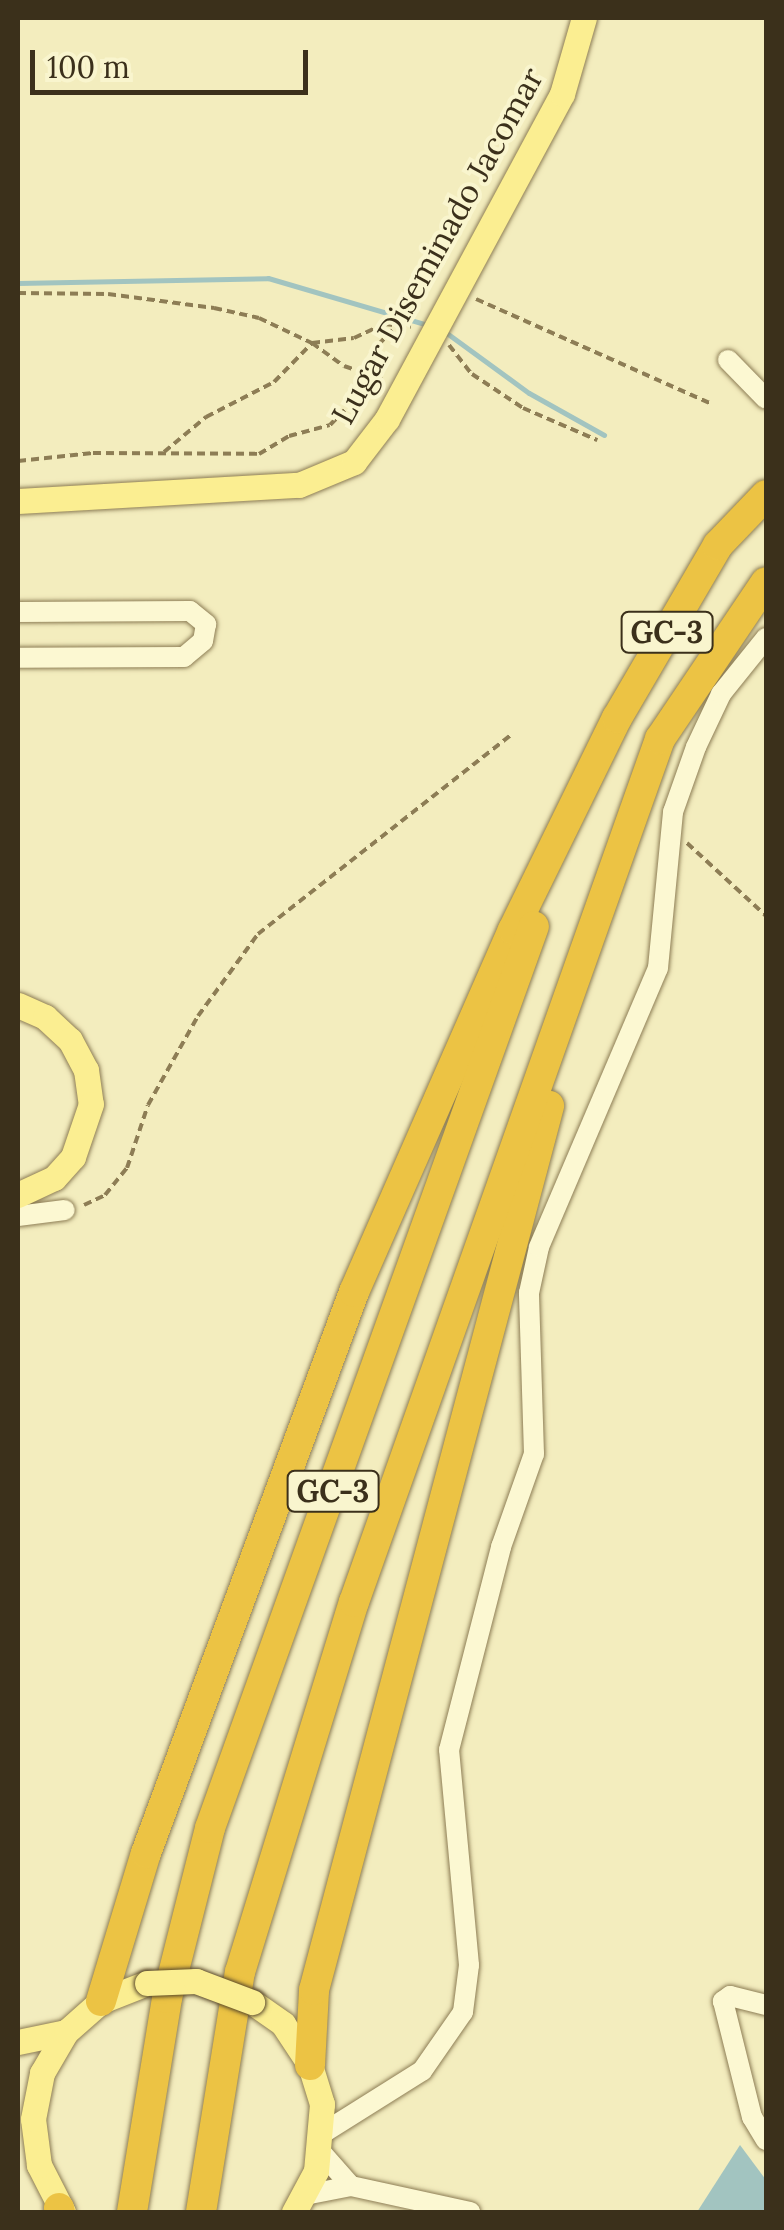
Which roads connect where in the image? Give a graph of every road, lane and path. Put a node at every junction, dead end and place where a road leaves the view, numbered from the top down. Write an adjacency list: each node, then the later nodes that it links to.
1 (584, 18): 2 (main road, Lugar Diseminado Jacomar)
2 (458, 291): 10 (main road, Lugar Diseminado Jacomar); 12 (path)
3 (18, 293): 7 (path)
4 (399, 323): 5 (path); 7 (path); 9 (path)
5 (425, 333)
6 (446, 342): 13 (path)
7 (312, 343): 9 (path); 14 (path)
8 (728, 360): 11 (street)
9 (370, 373): 10 (path); 14 (path)
10 (404, 388): 17 (main road, Lugar Diseminado Jacomar)
11 (766, 399)
12 (710, 403)
13 (596, 440)
14 (164, 452): 15 (path)
15 (18, 461)
16 (766, 495): 23 (highway, GC-3)
17 (19, 503)
18 (766, 582): 25 (highway, GC-3)
19 (18, 612): 21 (street)
20 (766, 638): 24 (street)
21 (18, 658)
22 (511, 736): 29 (path)
23 (586, 782): 30 (highway); 43 (highway, GC-3)
24 (673, 838): 26 (path); 36 (street)
25 (610, 881): 34 (highway); 44 (highway, GC-3)
26 (766, 916)
27 (18, 1005): 28 (main road)
28 (21, 1201): 29 (street)
29 (65, 1210)
30 (101, 2002): 32 (main road); 34 (main road, bridge)
31 (766, 2004): 38 (street)
32 (66, 2032): 33 (main road); 37 (main road)
33 (18, 2042)
34 (310, 2066): 35 (main road)
35 (322, 2104): 36 (street); 39 (main road)
36 (363, 2108): 39 (street)
37 (25, 2111): 42 (main road)
38 (766, 2140)
39 (322, 2143): 40 (street); 41 (main road)
40 (351, 2186): 41 (street); 45 (street)
41 (300, 2204)
42 (61, 2211)
43 (132, 2212)
44 (200, 2212)
45 (470, 2212)

